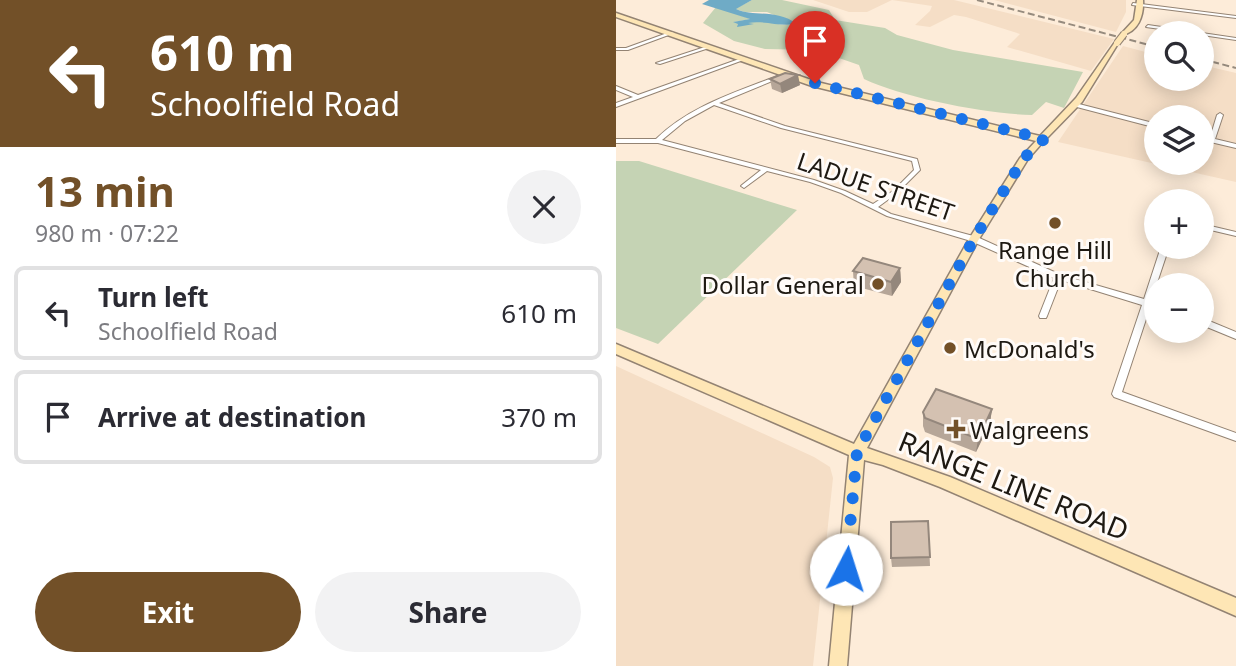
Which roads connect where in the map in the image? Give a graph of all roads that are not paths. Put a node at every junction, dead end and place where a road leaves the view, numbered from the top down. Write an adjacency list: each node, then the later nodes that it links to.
1 (1141, 2): 3 (street); 16 (main road, bridge)
2 (616, 15): 4 (main road)
3 (1236, 17)
4 (672, 33): 7 (main road); 8 (street)
5 (1214, 36): 6 (street)
6 (1236, 39)
7 (710, 47): 9 (main road); 10 (street)
8 (616, 49)
9 (744, 58): 11 (main road); 13 (street)
10 (658, 63)
11 (787, 74): 14 (street); 20 (main road)
12 (616, 88): 13 (street)
13 (638, 97): 15 (street)
14 (713, 103): 23 (street); 27 (street)
15 (616, 105)
16 (1075, 105): 18 (street); 20 (main road)
17 (1220, 115): 19 (street)
18 (1144, 123)
19 (1214, 134)
20 (1044, 139): 30 (main road)
21 (1214, 140): 24 (street)
22 (616, 141): 23 (street, LADUE STREET)
23 (658, 141): 25 (street, LADUE STREET)
24 (1236, 146)
25 (765, 170): 26 (street); 27 (street, LADUE STREET)
26 (744, 186)
27 (874, 207): 30 (street, LADUE STREET)
28 (1214, 229): 29 (street)
29 (1236, 234)
30 (974, 239): 31 (street, LADUE STREET); 39 (main road)
31 (1058, 277): 32 (street, LADUE STREET); 34 (street)
32 (1144, 303)
33 (1144, 306): 38 (street)
34 (1043, 316)
35 (1214, 326): 36 (street)
36 (1236, 336)
37 (616, 349): 39 (main road, RANGE LINE ROAD)
38 (1236, 437)
39 (857, 452): 40 (main road, RANGE LINE ROAD); 41 (main road)
40 (1236, 607)
41 (838, 666)

